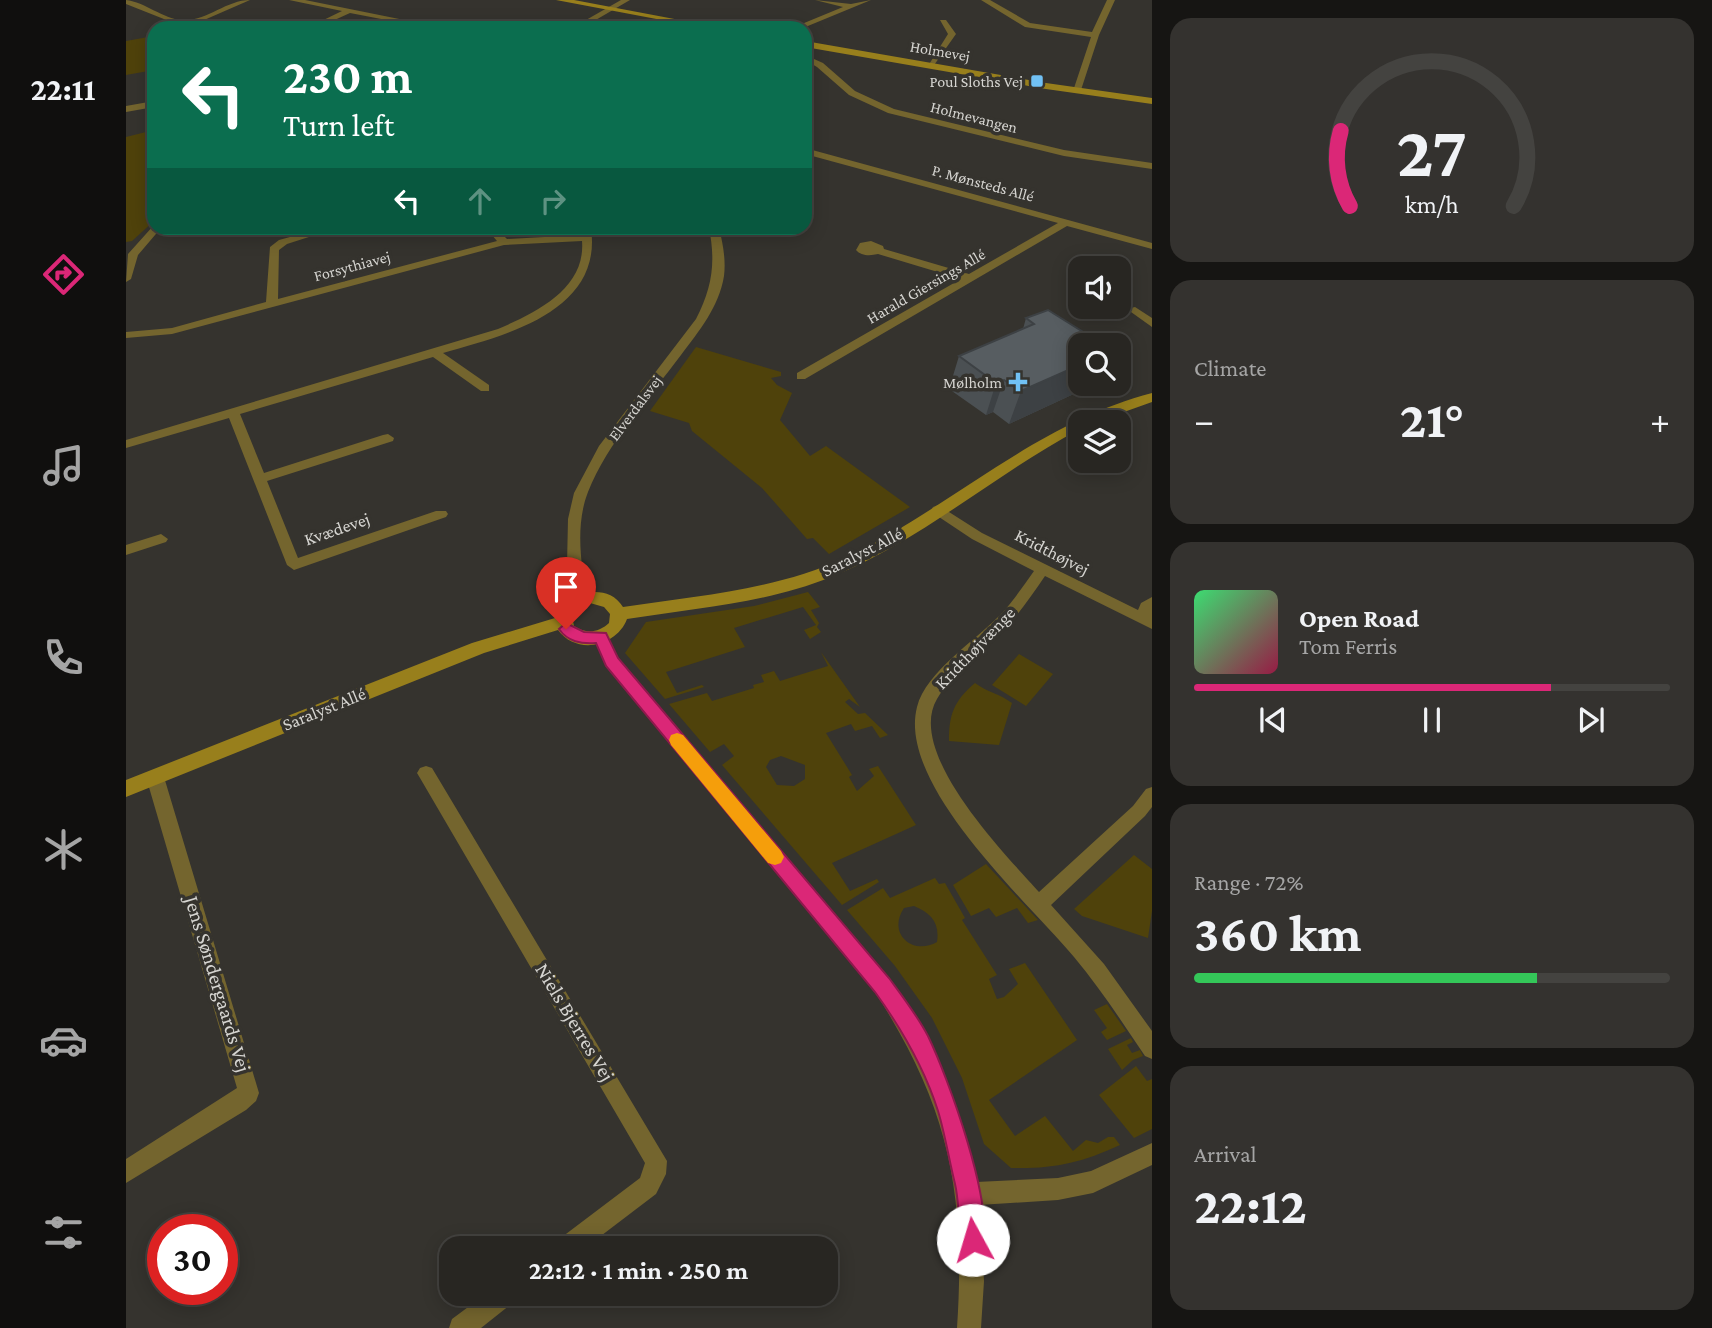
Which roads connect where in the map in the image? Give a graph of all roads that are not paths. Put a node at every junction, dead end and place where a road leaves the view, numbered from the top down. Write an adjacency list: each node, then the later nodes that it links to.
1 (246, 0): 14 (street)
2 (293, 0): 12 (street)
3 (560, 0): 11 (street)
4 (626, 0): 11 (street)
5 (819, 0): 10 (street)
6 (867, 0): 10 (street)
7 (985, 0): 21 (street)
8 (1111, 0): 21 (street)
9 (126, 1): 13 (street)
10 (852, 6): 19 (street)
11 (609, 9): 17 (street); 18 (street)
12 (349, 11): 15 (street); 16 (street)
13 (174, 21)
14 (194, 21)
15 (327, 21)
16 (403, 21)
17 (588, 21)
18 (678, 21)
19 (812, 22)
20 (943, 22): 26 (street)
21 (1095, 35): 27 (street)
22 (812, 45): 23 (street, Holmevej)
23 (821, 46): 24 (street); 26 (street, Holmevej)
24 (812, 52)
25 (812, 60): 32 (street, Holmevangen)
26 (932, 66): 27 (street, Holmevej)
27 (1077, 91): 28 (street, Holmevej)
28 (1152, 101)
29 (147, 105): 30 (street)
30 (126, 109)
31 (812, 153): 33 (street, P. Mønsteds Allé)
32 (1152, 166)
33 (1067, 222): 41 (street, P. Mønsteds Allé); 43 (street, Harald Giersings Allé)
34 (150, 235): 44 (street)
35 (308, 235): 45 (street)
36 (498, 235): 40 (street)
37 (569, 235): 40 (street, Forsythiavej)
38 (587, 235): 49 (street)
39 (716, 235): 64 (street, Elverdalsvej)
40 (504, 242): 45 (street, Forsythiavej)
41 (1152, 246)
42 (878, 251): 43 (street)
43 (970, 278): 50 (street, Harald Giersings Allé)
44 (126, 279)
45 (272, 304): 48 (street, Forsythiavej)
46 (1135, 310): 47 (street)
47 (1152, 324)
48 (126, 335)
49 (435, 353): 51 (street); 54 (street)
50 (802, 376)
51 (485, 388)
52 (1152, 397): 53 (street, Saralyst Allé)
53 (1115, 410)
54 (233, 412): 57 (street); 58 (street, Kvædevej)
55 (1068, 430): 59 (street, Saralyst Allé)
56 (388, 438): 58 (street)
57 (126, 444)
58 (261, 478): 60 (street, Kvædevej)
59 (938, 510): 63 (street, Kridthøjvej); 66 (street, Saralyst Allé)
60 (441, 514)
61 (161, 539): 62 (street)
62 (126, 550)
63 (1043, 569): 68 (street, Kridthøjvej); 74 (street, Kridthøjvænge)
64 (580, 598): 66 (street); 67 (street)
65 (1152, 603): 68 (street)
66 (619, 614): 69 (street)
67 (563, 622): 69 (street); 71 (street, Saralyst Allé)
68 (1149, 622)
69 (601, 637): 78 (street)
70 (426, 773): 79 (street, Niels Bjerres Vej)
71 (155, 777): 72 (street, Saralyst Allé); 77 (street, Jens Søndergaards Vej)
72 (126, 789)
73 (1152, 794): 74 (street)
74 (1039, 904): 75 (street, Kridthøjvænge)
75 (1152, 1049)
76 (1152, 1154): 78 (street)
77 (126, 1172)
78 (969, 1194): 82 (street)
79 (582, 1236)
80 (490, 1306): 81 (street)
81 (461, 1328)
82 (969, 1328)

